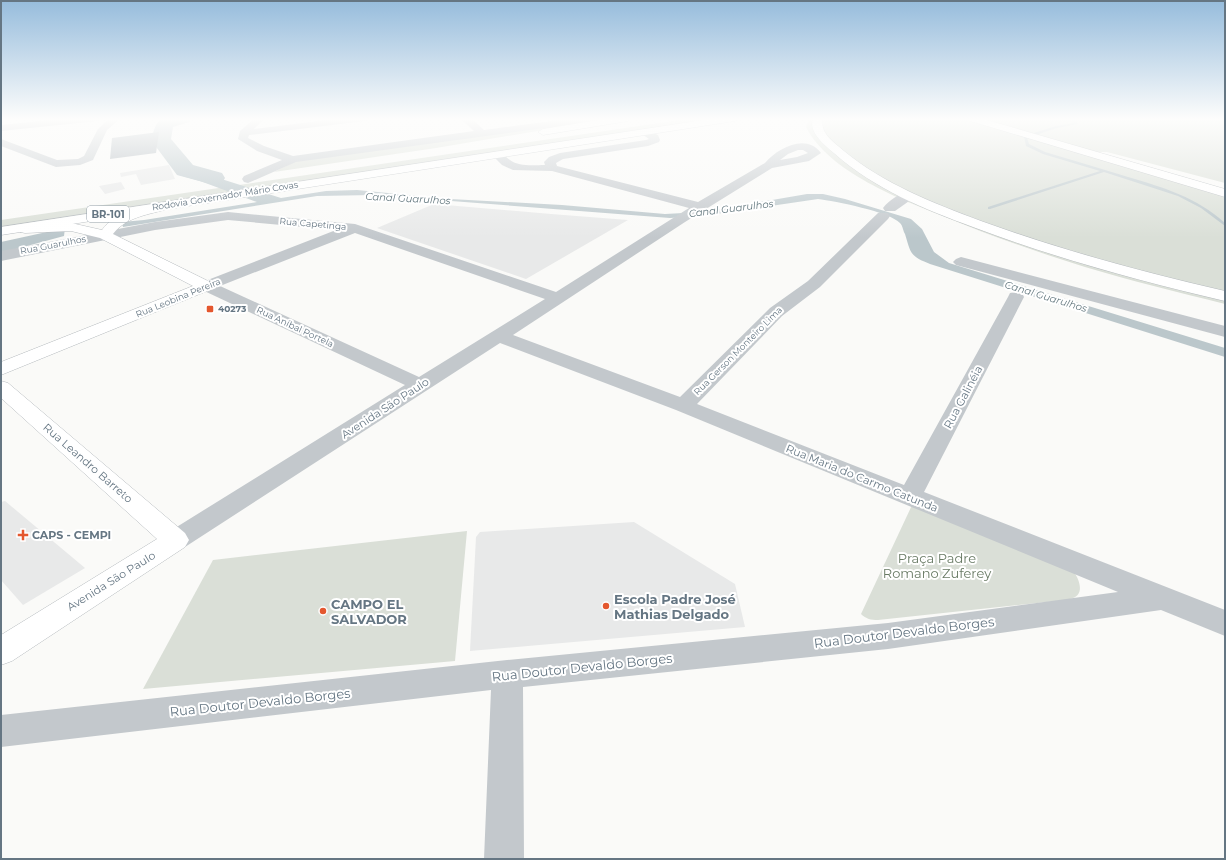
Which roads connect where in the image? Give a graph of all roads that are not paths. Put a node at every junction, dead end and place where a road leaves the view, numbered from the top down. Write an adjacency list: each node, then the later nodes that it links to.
1 (39, 158): 2 (street)
2 (89, 158)
3 (290, 158): 11 (street)
4 (300, 158): 11 (street)
5 (470, 158): 19 (main road, Rodovia Governador Mário Covas / BR-101)
6 (501, 158): 13 (street)
7 (553, 158): 13 (street)
8 (848, 158): 18 (main road)
9 (1105, 158): 17 (main road)
10 (1132, 158): 16 (main road)
11 (293, 159): 15 (street)
12 (769, 165): 20 (street, Avenida São Paulo)
13 (552, 168): 20 (street)
14 (292, 173): 15 (main road, Rodovia Governador Mário Covas)
15 (242, 180)
16 (1225, 183)
17 (1225, 193)
18 (908, 196): 27 (main road); 35 (street, Rua Gerson Monteiro Lima)
19 (162, 206): 22 (main road, Rodovia Governador Mário Covas / BR-101); 23 (main road)
20 (690, 212): 29 (street, Avenida São Paulo)
21 (355, 228): 23 (street, Rua Capetinga); 26 (street, Rua Leobina Pereira); 29 (street, Rua Capetinga)
22 (7, 230): 23 (main road, Rua Aníbal Portela)
23 (100, 231): 24 (street, Rua Guarulhos); 26 (main road, Rua Aníbal Portela)
24 (1, 256)
25 (961, 262): 30 (street)
26 (206, 286): 32 (main road, Rua Leobina Pereira); 33 (street, Rua Aníbal Portela)
27 (1225, 296)
28 (1016, 297): 36 (street, Rua Galinéia)
29 (558, 298): 31 (street, Avenida São Paulo)
30 (1225, 332)
31 (499, 336): 33 (street, Avenida São Paulo); 35 (street, Rua Maria do Carmo Catunda)
32 (1, 369)
33 (421, 385): 37 (street, Avenida São Paulo)
34 (1, 387): 37 (main road, Rua Leandro Barreto)
35 (682, 406): 36 (street, Rua Maria do Carmo Catunda)
36 (909, 496): 38 (street, Rua Maria do Carmo Catunda)
37 (176, 540): 40 (main road, Avenida São Paulo)
38 (1163, 598): 39 (street, Rua Maria do Carmo Catunda); 41 (street, Rua Doutor Devaldo Borges)
39 (1225, 623)
40 (1, 651)
41 (507, 674): 42 (street, Rua Doutor Devaldo Borges); 43 (street)
42 (1, 732)
43 (504, 859)

